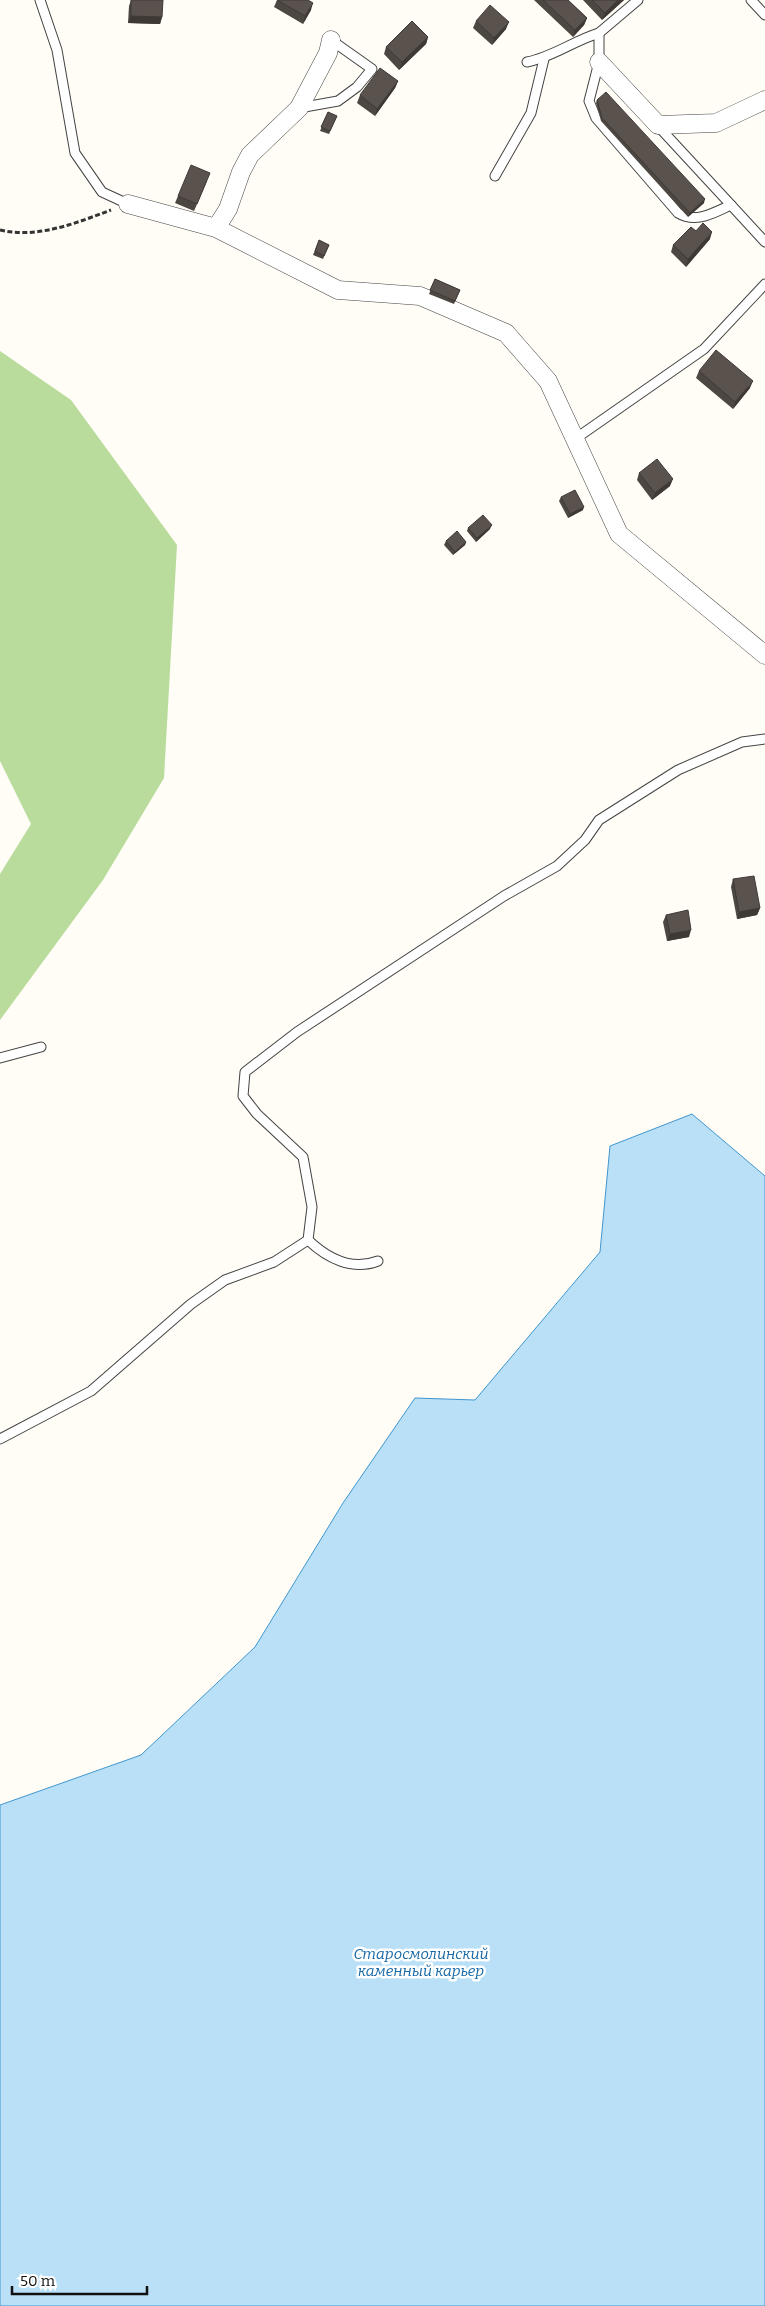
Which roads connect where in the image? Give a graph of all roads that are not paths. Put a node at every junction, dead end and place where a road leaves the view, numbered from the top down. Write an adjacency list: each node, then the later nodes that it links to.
1 (40, 0): 14 (lane)
2 (638, 0): 5 (lane)
3 (751, 0): 4 (lane)
4 (765, 15)
5 (599, 33): 7 (lane); 9 (lane)
6 (331, 40): 11 (street); 11 (lane)
7 (544, 59): 8 (lane); 13 (lane)
8 (527, 62)
9 (599, 62): 12 (street); 15 (lane)
10 (765, 100): 12 (street)
11 (299, 108): 16 (street)
12 (658, 125): 15 (lane)
13 (495, 176)
14 (128, 204): 16 (street)
15 (731, 205): 17 (lane)
16 (216, 228): 19 (street)
17 (765, 242)
18 (765, 284): 19 (lane)
19 (575, 439): 20 (street)
20 (765, 655)
21 (765, 739): 24 (lane)
22 (41, 1047): 23 (lane)
23 (0, 1058)
24 (308, 1240): 25 (lane); 26 (lane)
25 (378, 1261)
26 (0, 1439)

